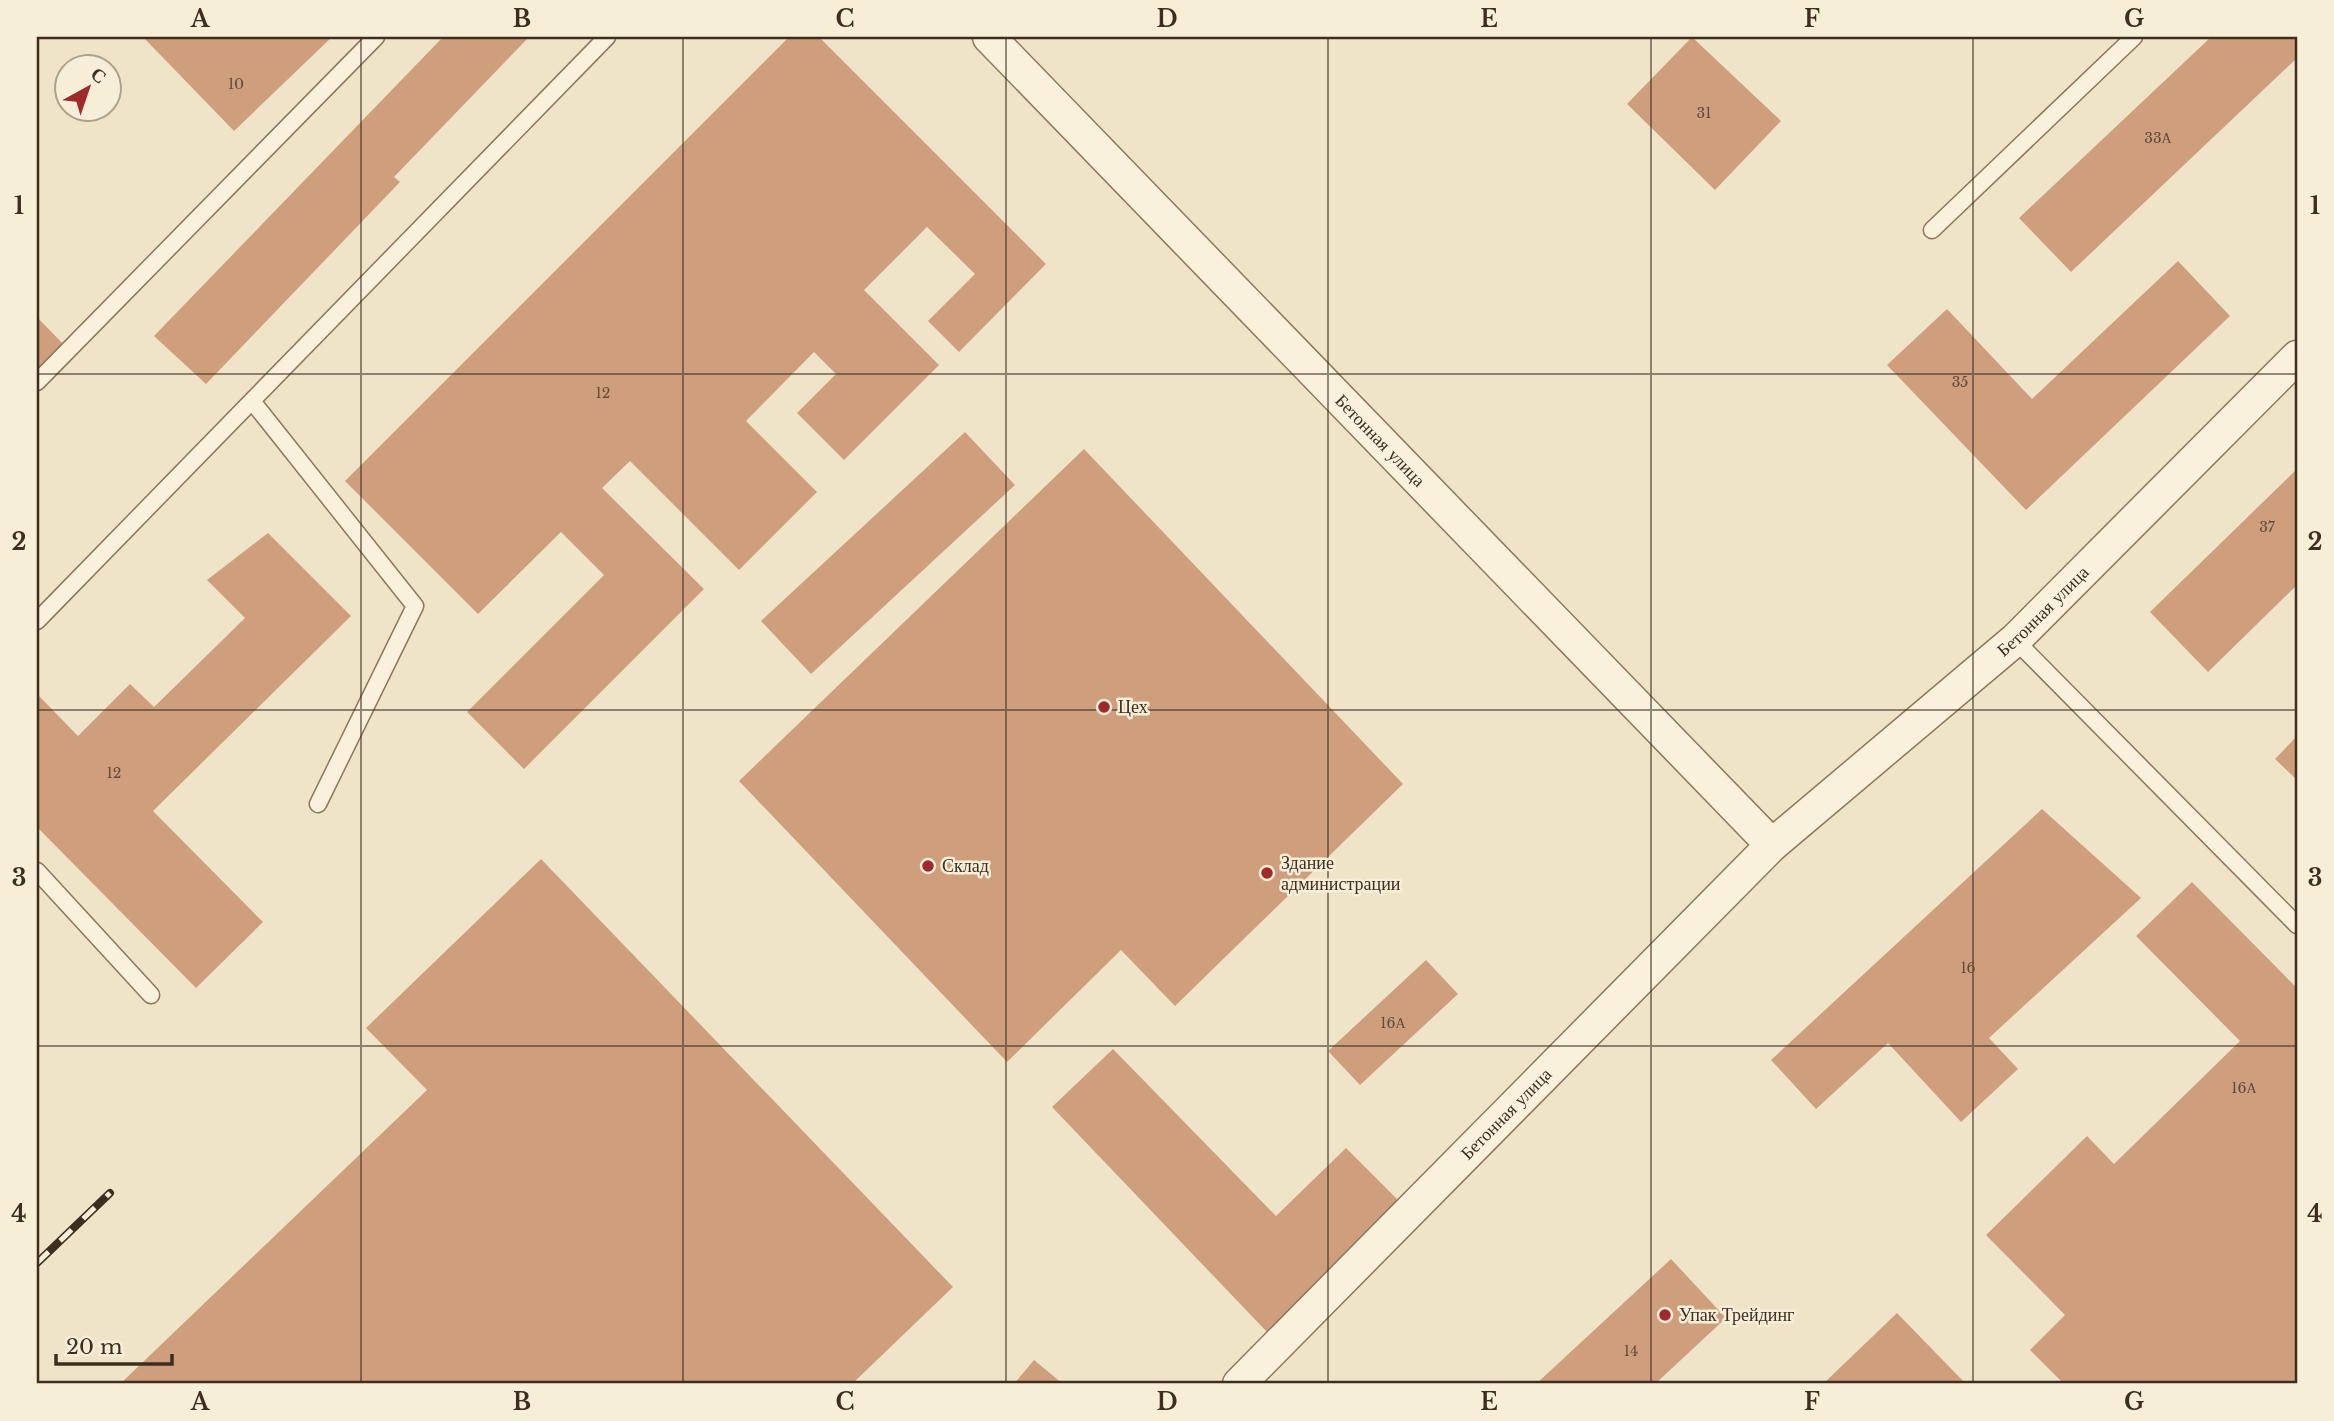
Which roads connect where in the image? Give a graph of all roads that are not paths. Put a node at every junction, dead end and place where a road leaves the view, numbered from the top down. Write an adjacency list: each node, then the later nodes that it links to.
1 (376, 37): 7 (lane)
2 (607, 37): 8 (lane)
3 (989, 37): 12 (street, Бетонная улица)
4 (2134, 37): 5 (lane)
5 (1932, 230)
6 (2297, 357): 10 (street, Бетонная улица)
7 (37, 382)
8 (252, 401): 9 (lane); 11 (lane)
9 (37, 621)
10 (2015, 640): 12 (street, Бетонная улица); 14 (lane)
11 (318, 804)
12 (1772, 845): 16 (street, Бетонная улица)
13 (37, 871): 15 (lane)
14 (2297, 925)
15 (150, 995)
16 (1239, 1384)

